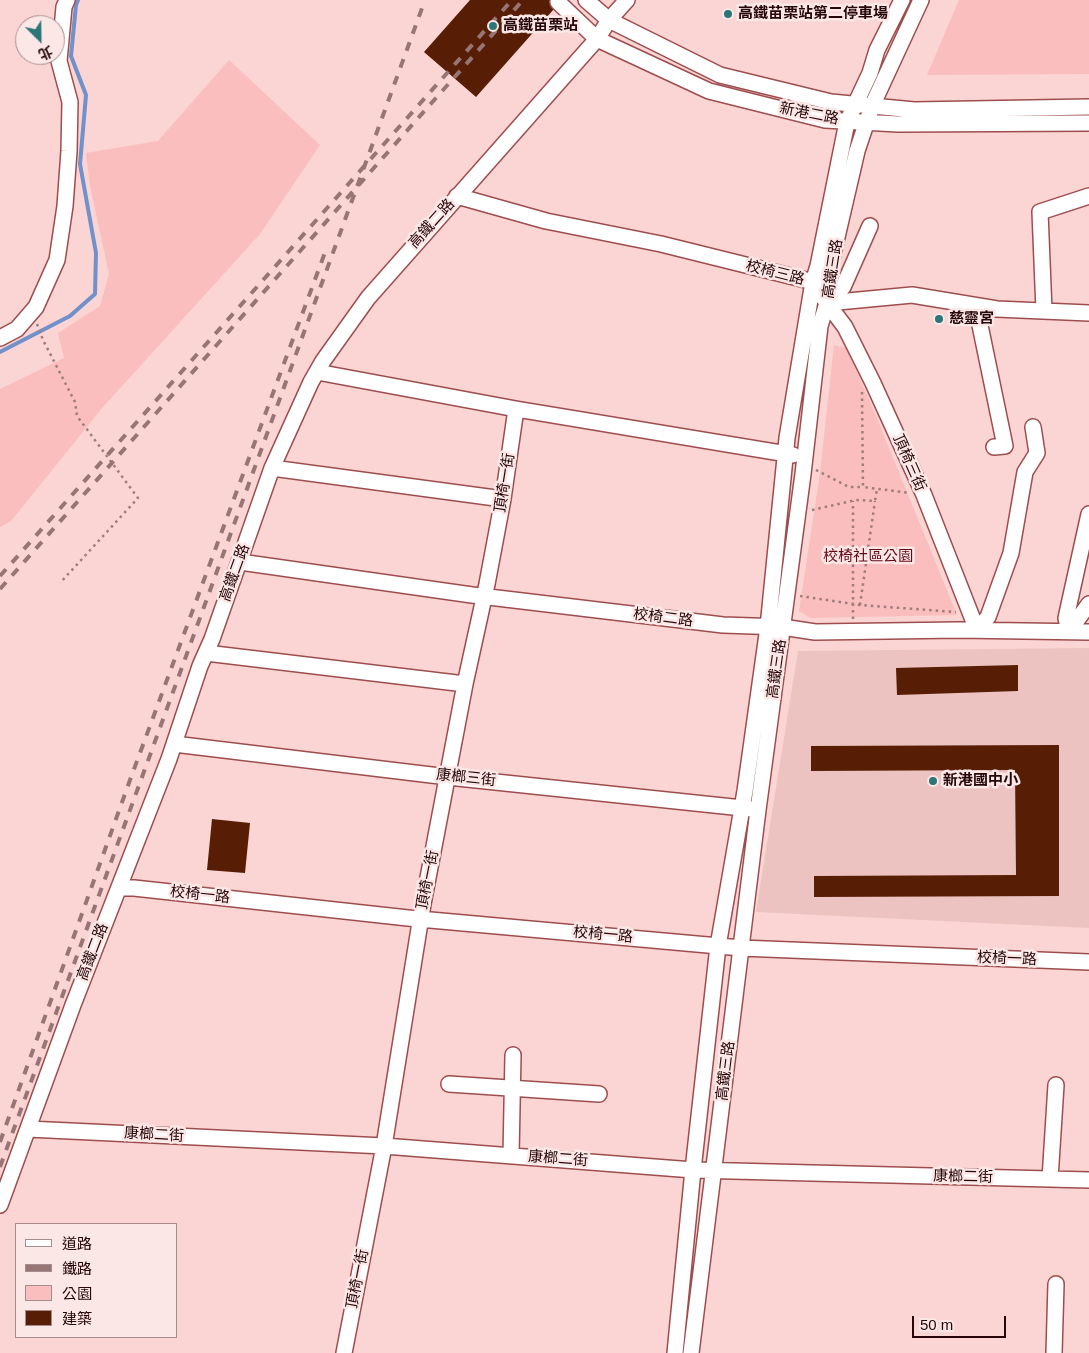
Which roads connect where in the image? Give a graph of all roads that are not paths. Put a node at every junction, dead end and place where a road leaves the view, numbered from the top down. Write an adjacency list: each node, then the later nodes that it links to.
1 (67, 0): 23 (street)
2 (586, 0): 7 (street, 新港二路)
3 (627, 0): 7 (street, 高鐵二路)
4 (902, 0): 9 (street, 高鐵三路)
5 (921, 0): 10 (street, 高鐵三路)
6 (558, 2): 8 (street, 新港二路)
7 (609, 20): 8 (street, 高鐵二路); 9 (street, 新港二路)
8 (597, 38): 12 (street, 新港二路); 15 (street, 高鐵二路)
9 (856, 103): 10 (street, 新港二路); 12 (street, 高鐵三路)
10 (872, 106): 11 (street, 新港二路); 13 (street, 高鐵三路)
11 (1089, 107)
12 (847, 122): 13 (street, 新港二路); 18 (street, 高鐵三路)
13 (866, 123): 14 (street, 新港二路); 19 (street, 高鐵三路)
14 (1089, 123)
15 (457, 196): 18 (street, 校椅三路); 24 (street, 高鐵二路)
16 (1089, 196): 21 (street)
17 (870, 226): 19 (street)
18 (812, 282): 19 (street, 校椅三路); 28 (street, 高鐵三路)
19 (828, 303): 20 (street); 29 (street, 高鐵三路); 37 (street, 頂椅三街)
20 (976, 306): 21 (street); 27 (street)
21 (1044, 311): 22 (street)
22 (1089, 313)
23 (0, 338)
24 (317, 372): 25 (street); 30 (street, 高鐵二路)
25 (516, 409): 28 (street); 31 (street, 頂椅一街)
26 (1033, 427): 37 (street)
27 (994, 447)
28 (785, 453): 29 (street); 36 (street, 高鐵三路)
29 (809, 463): 36 (street, 高鐵三路)
30 (272, 468): 31 (street); 33 (street, 高鐵二路)
31 (503, 499): 34 (street, 頂椅一街)
32 (1089, 514): 38 (street)
33 (240, 562): 34 (street, 校椅二路); 40 (street, 高鐵二路)
34 (484, 597): 36 (street, 校椅二路); 41 (street, 頂椅一街)
35 (1089, 604): 38 (street)
36 (775, 627): 37 (street, 校椅二路); 44 (street, 高鐵三路); 45 (street, 高鐵三路)
37 (977, 630): 38 (street, 校椅二路)
38 (1069, 631): 39 (street, 校椅二路)
39 (1089, 632)
40 (206, 653): 41 (street); 42 (street, 高鐵二路)
41 (465, 684): 43 (street, 頂椅一街)
42 (174, 744): 43 (street, 康榔三街); 46 (street, 高鐵二路)
43 (448, 777): 44 (street, 康榔三街); 47 (street, 頂椅一街)
44 (742, 808): 45 (street, 康榔三街); 48 (street, 高鐵三路)
45 (758, 810): 49 (street, 高鐵三路)
46 (119, 888): 47 (street, 校椅一路); 56 (street, 高鐵二路)
47 (421, 919): 48 (street, 校椅一路); 57 (street, 頂椅一街)
48 (718, 946): 49 (street, 校椅一路); 59 (street, 高鐵三路)
49 (742, 948): 50 (street, 校椅一路); 60 (street, 高鐵三路)
50 (1089, 962)
51 (513, 1055): 54 (street)
52 (449, 1084): 54 (street)
53 (1056, 1084): 61 (street)
54 (514, 1088): 55 (street); 58 (street)
55 (599, 1094)
56 (28, 1129): 57 (street, 康榔二街); 63 (street, 高鐵二路)
57 (384, 1146): 58 (street, 康榔二街); 65 (street, 頂椅一街)
58 (511, 1156): 59 (street, 康榔二街)
59 (693, 1170): 60 (street, 康榔二街); 66 (street, 高鐵三路)
60 (714, 1170): 61 (street, 康榔二街); 67 (street, 高鐵三路)
61 (1050, 1179): 62 (street, 康榔二街)
62 (1089, 1180)
63 (0, 1205)
64 (1056, 1284): 68 (street)
65 (344, 1353)
66 (675, 1353)
67 (691, 1353)
68 (1054, 1353)

